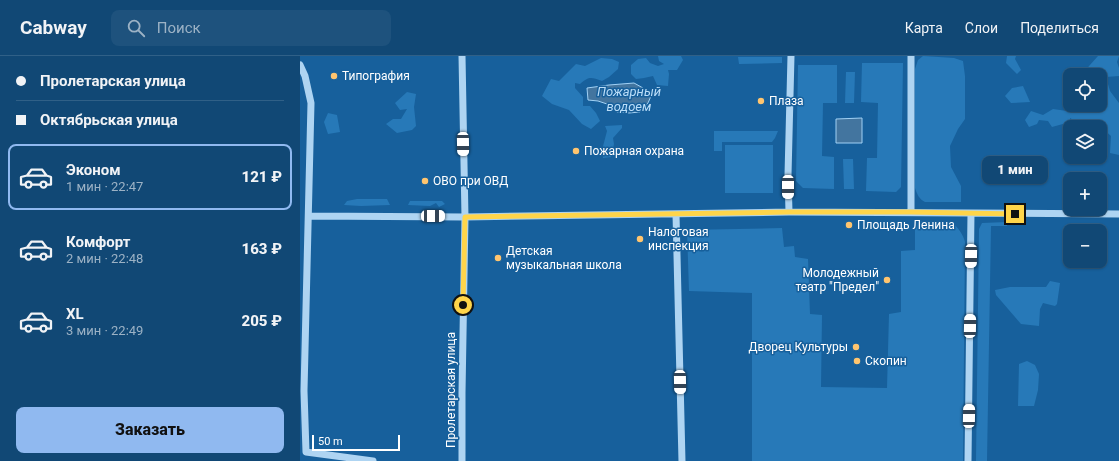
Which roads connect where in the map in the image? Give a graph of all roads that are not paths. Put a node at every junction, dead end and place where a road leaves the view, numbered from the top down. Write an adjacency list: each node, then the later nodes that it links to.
1 (462, 56): 11 (street, Пролетарская улица)
2 (791, 56): 5 (street)
3 (911, 56): 6 (street)
4 (300, 65): 10 (street)
5 (789, 212): 6 (street); 8 (street)
6 (911, 212): 7 (street)
7 (971, 213): 9 (street); 15 (street)
8 (676, 214): 11 (street); 14 (street)
9 (1119, 214)
10 (309, 216): 11 (street); 12 (street)
11 (465, 217): 13 (street, Пролетарская улица)
12 (373, 461)
13 (462, 461)
14 (682, 461)
15 (968, 461)

